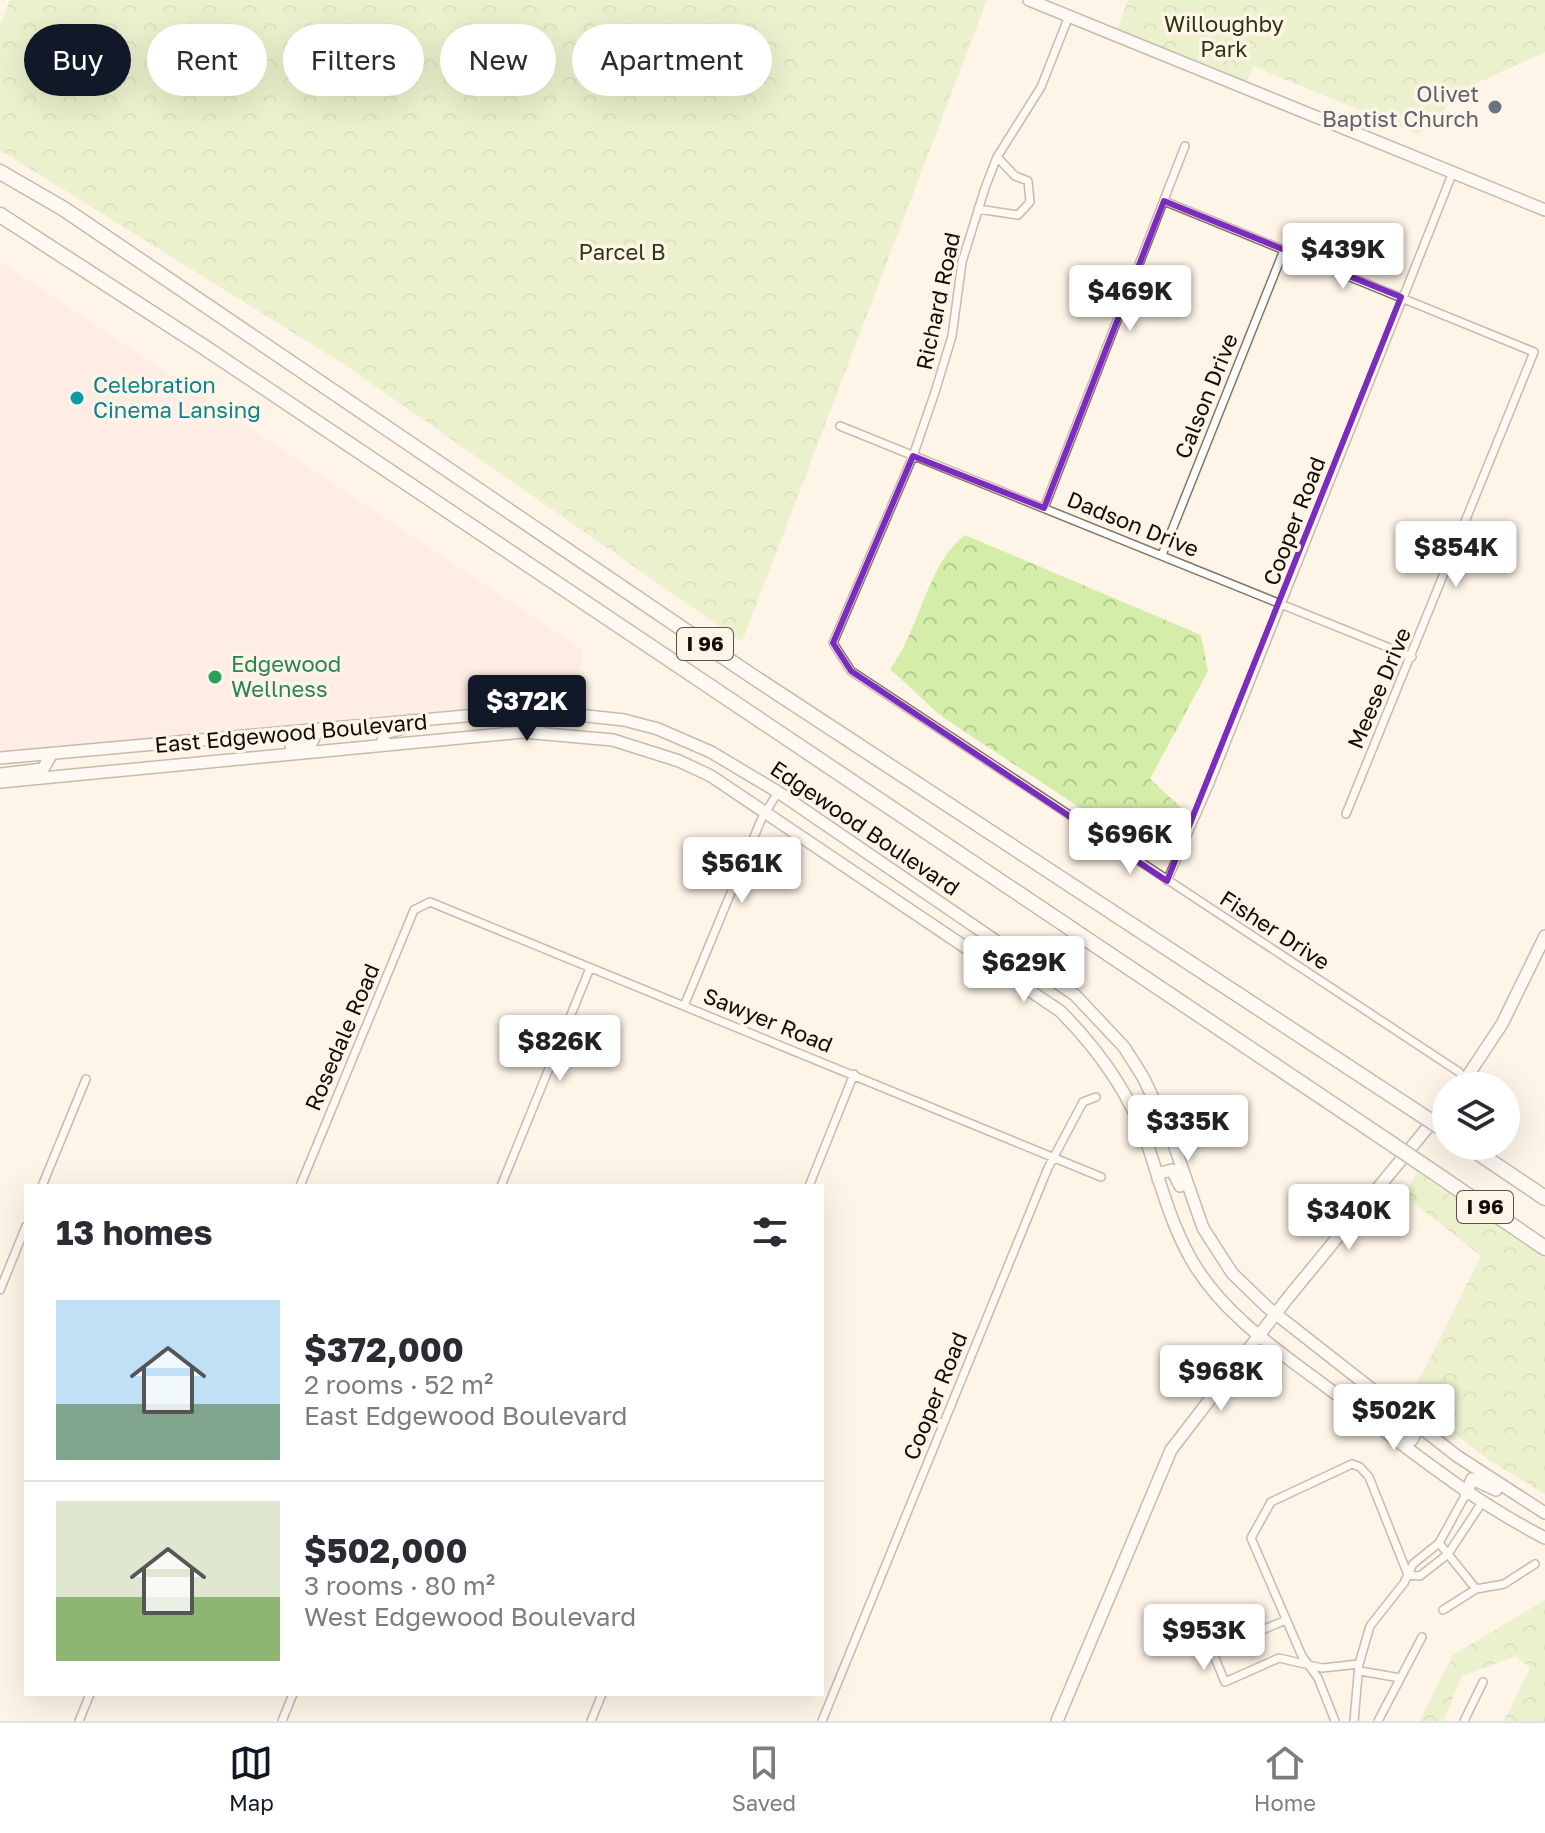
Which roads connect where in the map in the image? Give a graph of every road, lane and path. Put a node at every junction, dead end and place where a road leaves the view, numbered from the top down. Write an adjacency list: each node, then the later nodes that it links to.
1 (1029, 0): 2 (street)
2 (1069, 16): 4 (street, Richard Road); 6 (street)
3 (1185, 146): 7 (street)
4 (997, 157): 8 (street, Richard Road); 8 (street)
5 (0, 172): 43 (highway, I 96, bridge)
6 (1453, 172): 9 (street); 12 (street, Cooper Road)
7 (1164, 201): 11 (street); 15 (street)
8 (978, 209): 14 (street, Richard Road)
9 (1545, 210)
10 (0, 215): 56 (highway, I 96, bridge)
11 (1284, 250): 12 (street); 16 (street, Calson Drive)
12 (1401, 297): 17 (street, Cooper Road); 19 (street, Meese Drive)
13 (840, 426): 14 (street, Dadson Drive)
14 (913, 456): 15 (street, Dadson Drive); 18 (street, Richard Road)
15 (1044, 508): 16 (street, Dadson Drive)
16 (1162, 555): 17 (street, Dadson Drive)
17 (1281, 604): 19 (street, Dadson Drive); 33 (street, Cooper Road)
18 (833, 643): 33 (street, Fisher Drive)
19 (1412, 657): 32 (street, Meese Drive)
20 (549, 710): 21 (street, Edgewood Boulevard); 23 (street); 30 (street, Edgewood Boulevard)
21 (457, 716): 22 (street, Edgewood Boulevard); 24 (street)
22 (318, 729): 25 (street, Edgewood Boulevard); 27 (street)
23 (465, 737): 24 (street, East Edgewood Boulevard); 31 (street, East Edgewood Boulevard)
24 (383, 745): 27 (street, East Edgewood Boulevard)
25 (51, 755): 26 (street, Edgewood Boulevard); 28 (street)
26 (0, 758)
27 (234, 759): 29 (street, East Edgewood Boulevard)
28 (0, 774)
29 (0, 782)
30 (778, 792): 31 (street); 54 (street, Edgewood Boulevard)
31 (767, 811): 37 (street); 48 (street, East Edgewood Boulevard)
32 (1346, 814)
33 (1167, 881): 38 (street, Fisher Drive)
34 (420, 904): 36 (street, Sawyer Road); 50 (street, Rosedale Road)
35 (1545, 936): 39 (street)
36 (590, 968): 37 (street, Sawyer Road); 51 (street)
37 (684, 1006): 40 (street, Sawyer Road)
38 (1459, 1072)
39 (1470, 1072)
40 (854, 1074): 45 (street, Sawyer Road); 52 (street)
41 (86, 1079): 49 (street)
42 (1096, 1097): 45 (street, Cooper Road)
43 (1432, 1122)
44 (1432, 1122): 58 (street)
45 (1056, 1156): 47 (street, Sawyer Road); 85 (street, Cooper Road)
46 (1489, 1160): 53 (highway, I 96)
47 (1101, 1177)
48 (1158, 1179): 54 (street); 59 (street, East Edgewood Boulevard)
49 (43, 1184)
50 (301, 1184)
51 (502, 1184)
52 (810, 1184)
53 (1545, 1198)
54 (1203, 1228): 58 (street, Edgewood Boulevard)
55 (24, 1231): 57 (street)
56 (1545, 1248)
57 (0, 1290)
58 (1277, 1315): 59 (street); 61 (street, Edgewood Boulevard)
59 (1260, 1336): 60 (street, East Edgewood Boulevard); 86 (street)
60 (1348, 1403): 61 (street); 62 (street)
61 (1419, 1425): 64 (street, Edgewood Boulevard)
62 (1466, 1494): 63 (street); 64 (street); 67 (street)
63 (1481, 1504): 66 (street); 68 (street)
64 (1529, 1505): 65 (street, Edgewood Boulevard)
65 (1545, 1513)
66 (1545, 1538)
67 (1439, 1543): 68 (street); 70 (street)
68 (1448, 1554): 70 (street); 71 (street)
69 (1535, 1564): 71 (street)
70 (1408, 1575): 73 (street); 76 (street)
71 (1476, 1589): 72 (street)
72 (1443, 1610)
73 (1286, 1620): 75 (street); 75 (street)
74 (1422, 1637): 77 (street)
75 (1309, 1666): 76 (street); 87 (street)
76 (1360, 1667): 77 (street); 88 (street)
77 (1400, 1678): 89 (street)
78 (1483, 1682): 90 (street)
79 (89, 1696): 82 (street)
80 (292, 1696): 83 (street)
81 (601, 1696): 84 (street)
82 (79, 1721)
83 (282, 1721)
84 (591, 1721)
85 (822, 1721)
86 (1057, 1721)
87 (1335, 1721)
88 (1354, 1721)
89 (1378, 1721)
90 (1464, 1721)

